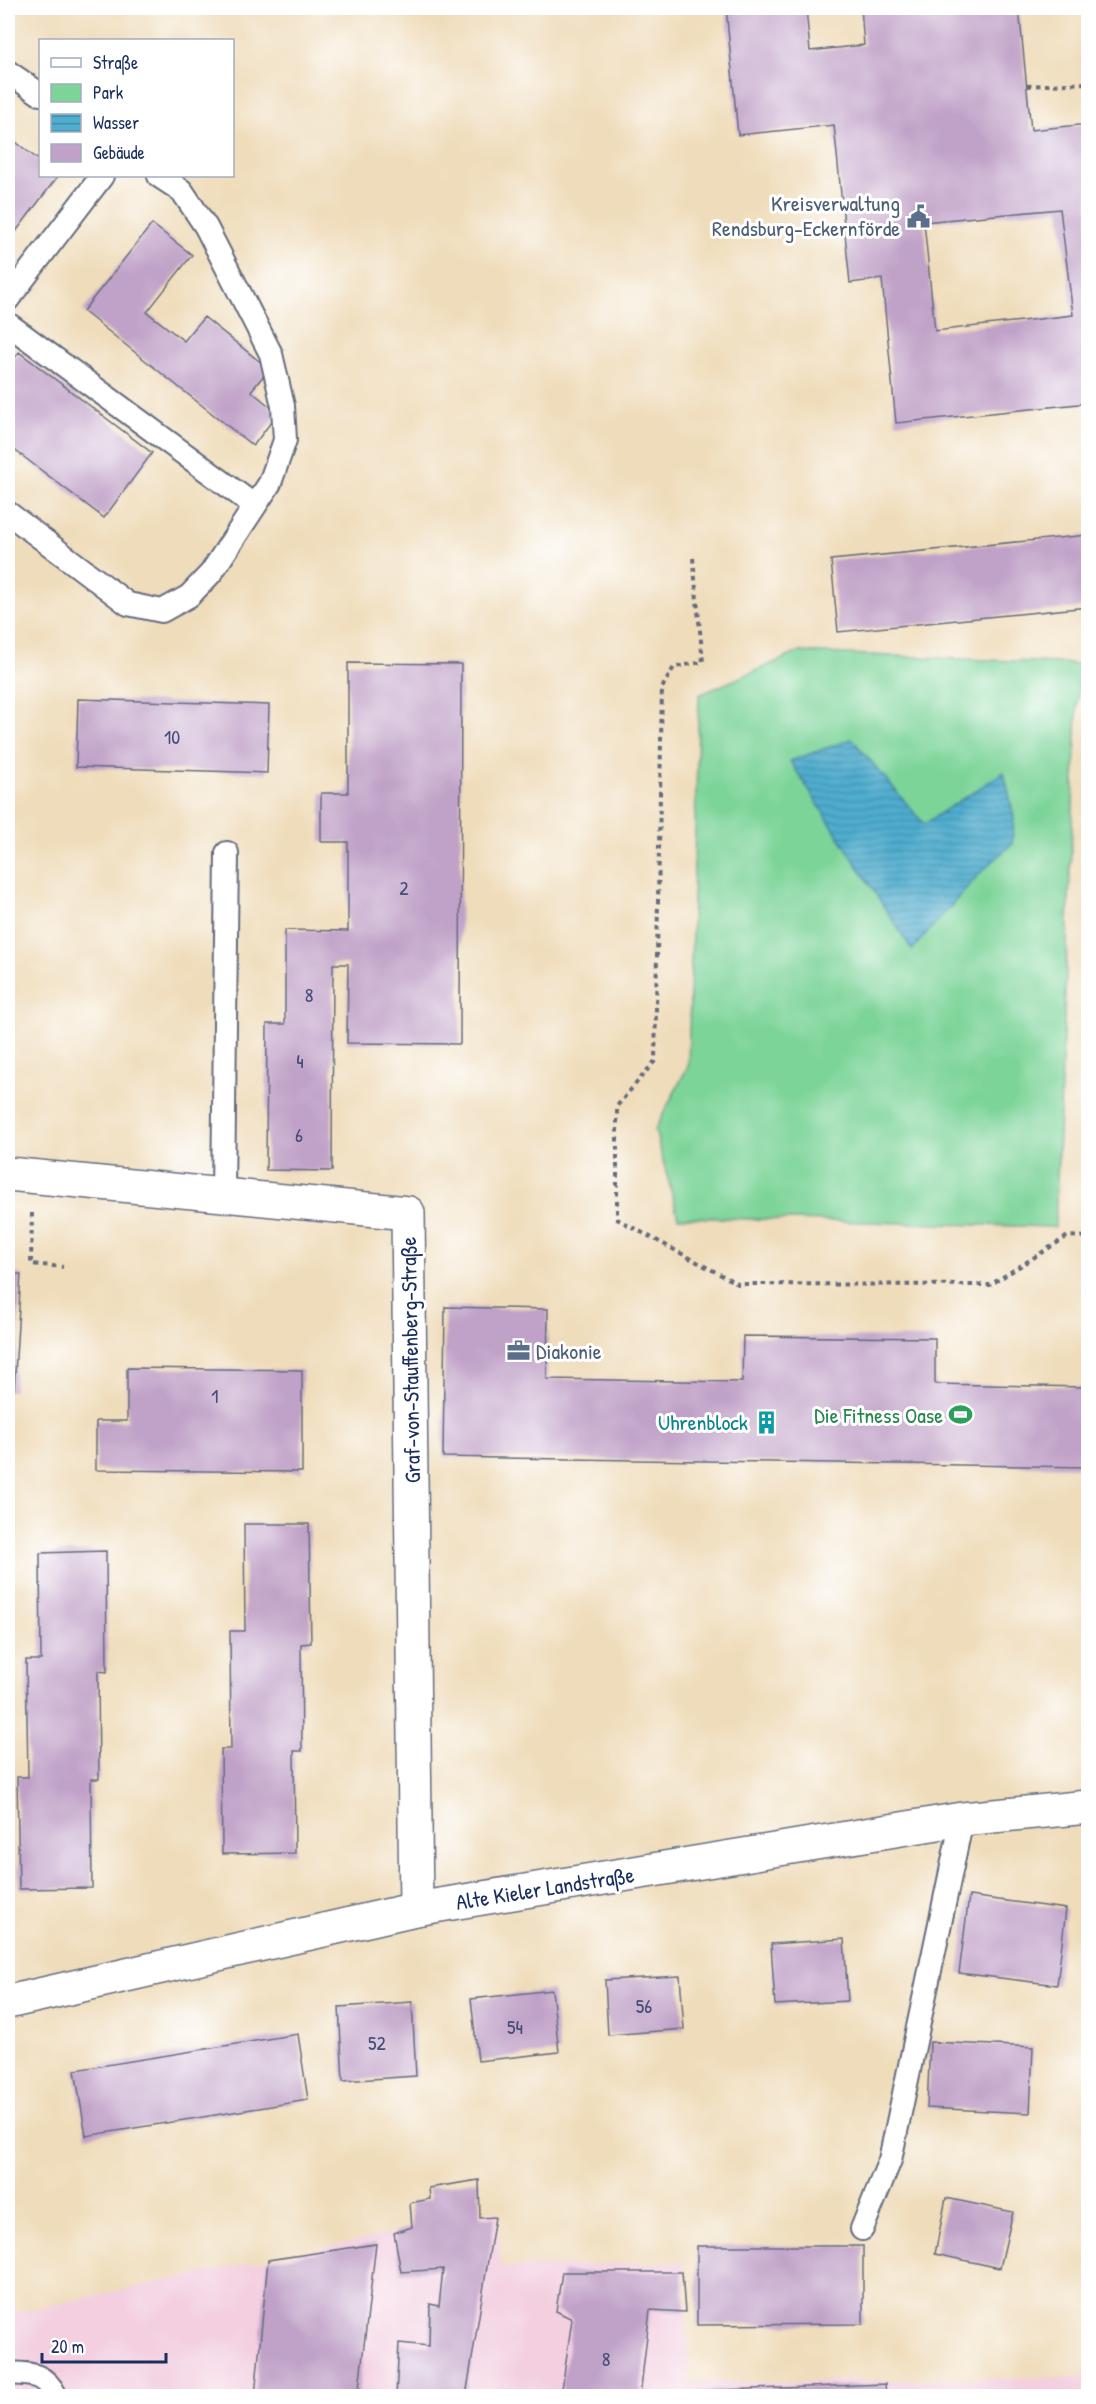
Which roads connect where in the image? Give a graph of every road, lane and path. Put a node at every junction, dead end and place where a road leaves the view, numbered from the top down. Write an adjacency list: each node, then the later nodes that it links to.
1 (8, 72): 4 (lane)
2 (1089, 83): 3 (path)
3 (1027, 86)
4 (39, 93)
5 (101, 177): 7 (lane)
6 (161, 177): 9 (lane)
7 (8, 299)
8 (8, 324): 9 (lane)
9 (255, 506): 10 (lane)
10 (8, 513)
11 (693, 558): 15 (path)
12 (227, 854): 14 (lane)
13 (20, 1175): 14 (street, Graf-von-Stauffenberg-Straße); 16 (path)
14 (223, 1195): 19 (street, Graf-von-Stauffenberg-Straße)
15 (1089, 1237)
16 (63, 1267)
17 (1089, 1807): 18 (street, Alte Kieler Landstraße)
18 (962, 1819): 19 (street, Alte Kieler Landstraße); 21 (lane)
19 (416, 1909): 20 (street, Alte Kieler Landstraße)
20 (8, 2002)
21 (862, 2229)
22 (8, 2373): 23 (lane)
23 (56, 2397)

